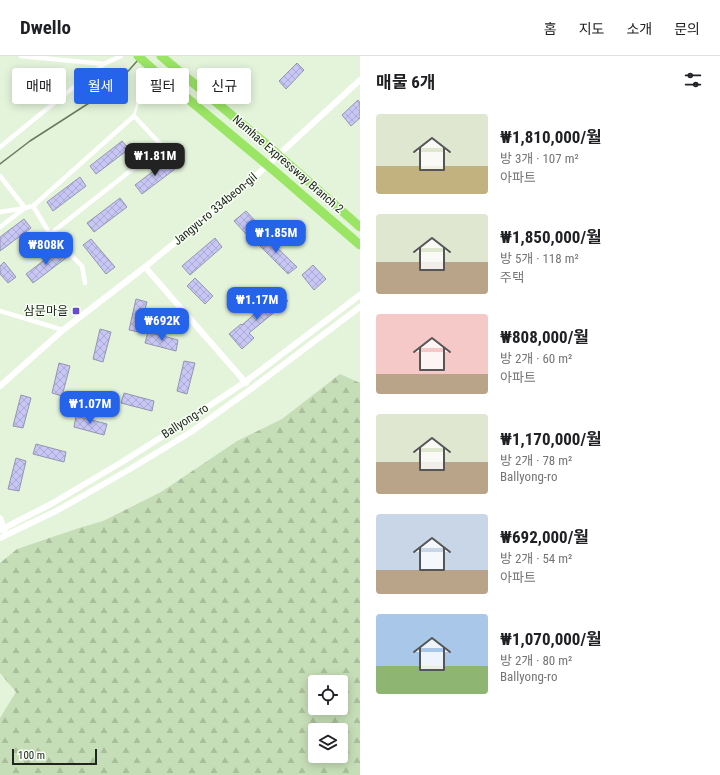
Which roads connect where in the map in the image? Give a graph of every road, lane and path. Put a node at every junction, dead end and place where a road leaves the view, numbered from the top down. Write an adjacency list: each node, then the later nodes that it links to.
1 (21, 56): 6 (street)
2 (121, 56): 6 (street)
3 (138, 56): 21 (highway, Namhae Expressway Branch 2)
4 (161, 56): 9 (highway, Namhae Expressway Branch 2)
5 (171, 56): 8 (highway)
6 (104, 64): 13 (street)
7 (360, 80): 22 (street, Jangyu-ro 334beon-gil)
8 (197, 83)
9 (197, 87)
10 (137, 104): 12 (lane)
11 (218, 104): 19 (highway, Namhae Expressway Branch 2)
12 (134, 116): 15 (street); 20 (street)
13 (0, 147)
14 (0, 176): 16 (street)
15 (32, 206): 16 (street); 20 (street)
16 (25, 208): 17 (street); 18 (street)
17 (0, 212)
18 (0, 227)
19 (360, 227)
20 (50, 234): 23 (street)
21 (360, 245)
22 (145, 266): 27 (street, Jangyu-ro 334beon-gil); 28 (street)
23 (85, 283)
24 (360, 295): 28 (street, Ballyong-ro)
25 (360, 307): 30 (street, Ballyong-ro)
26 (0, 311): 27 (street)
27 (63, 330): 29 (street, Jangyu-ro 334beon-gil)
28 (245, 382): 30 (street); 32 (street, Ballyong-ro)
29 (0, 386)
30 (251, 389): 33 (street, Ballyong-ro)
31 (0, 518): 32 (street)
32 (2, 530): 33 (street)
33 (2, 537)

